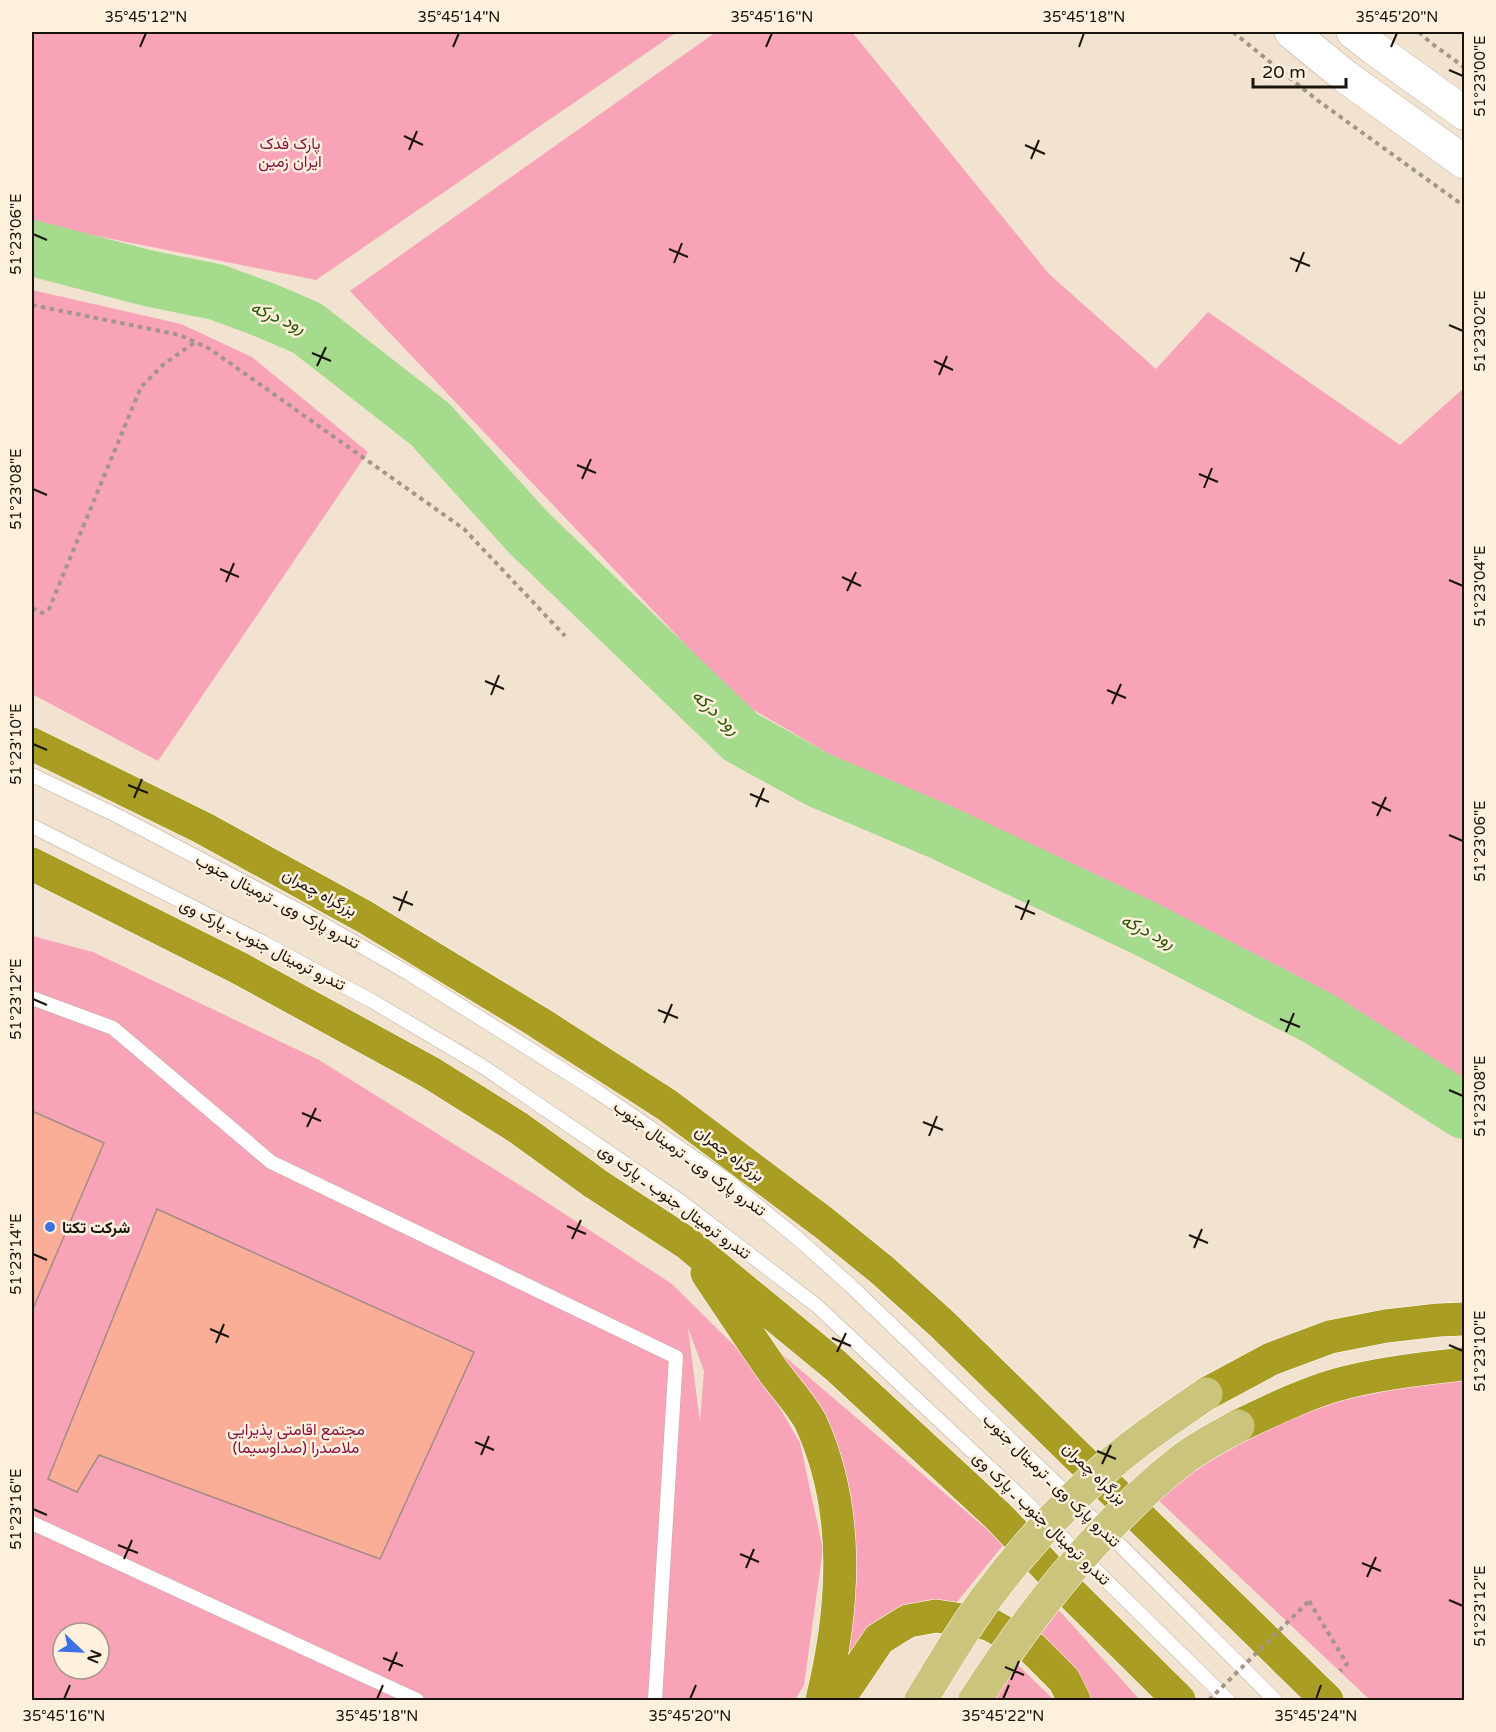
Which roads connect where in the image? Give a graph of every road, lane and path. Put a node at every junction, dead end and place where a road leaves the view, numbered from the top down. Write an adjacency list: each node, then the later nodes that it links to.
1 (1291, 32): 6 (main road)
2 (1353, 32): 5 (main road)
3 (1419, 32): 4 (path)
4 (1464, 67)
5 (1464, 113)
6 (1464, 162)
7 (32, 305): 8 (path)
8 (195, 342): 9 (path); 10 (path)
9 (32, 608)
10 (565, 636)
11 (32, 744): 33 (highway, بزرگراه چمران)
12 (32, 775): 32 (lane, تندرو پارک وی ـ ترمینال جنوب)
13 (32, 826): 31 (lane, تندرو ترمینال جنوب ـ پارک وی)
14 (32, 864): 16 (highway)
15 (32, 998): 25 (lane)
16 (688, 1244): 23 (highway); 29 (highway)
17 (1464, 1319): 19 (highway)
18 (1464, 1364): 20 (highway)
19 (1206, 1394): 26 (main road, bridge)
20 (1238, 1426): 27 (main road, bridge)
21 (32, 1523): 24 (lane)
22 (1347, 1664): 30 (path, bridge)
23 (824, 1695): 28 (highway)
24 (417, 1701)
25 (655, 1701)
26 (921, 1701)
27 (975, 1701)
28 (1074, 1701)
29 (1179, 1701)
30 (1209, 1701)
31 (1228, 1701)
32 (1275, 1701)
33 (1327, 1701)

